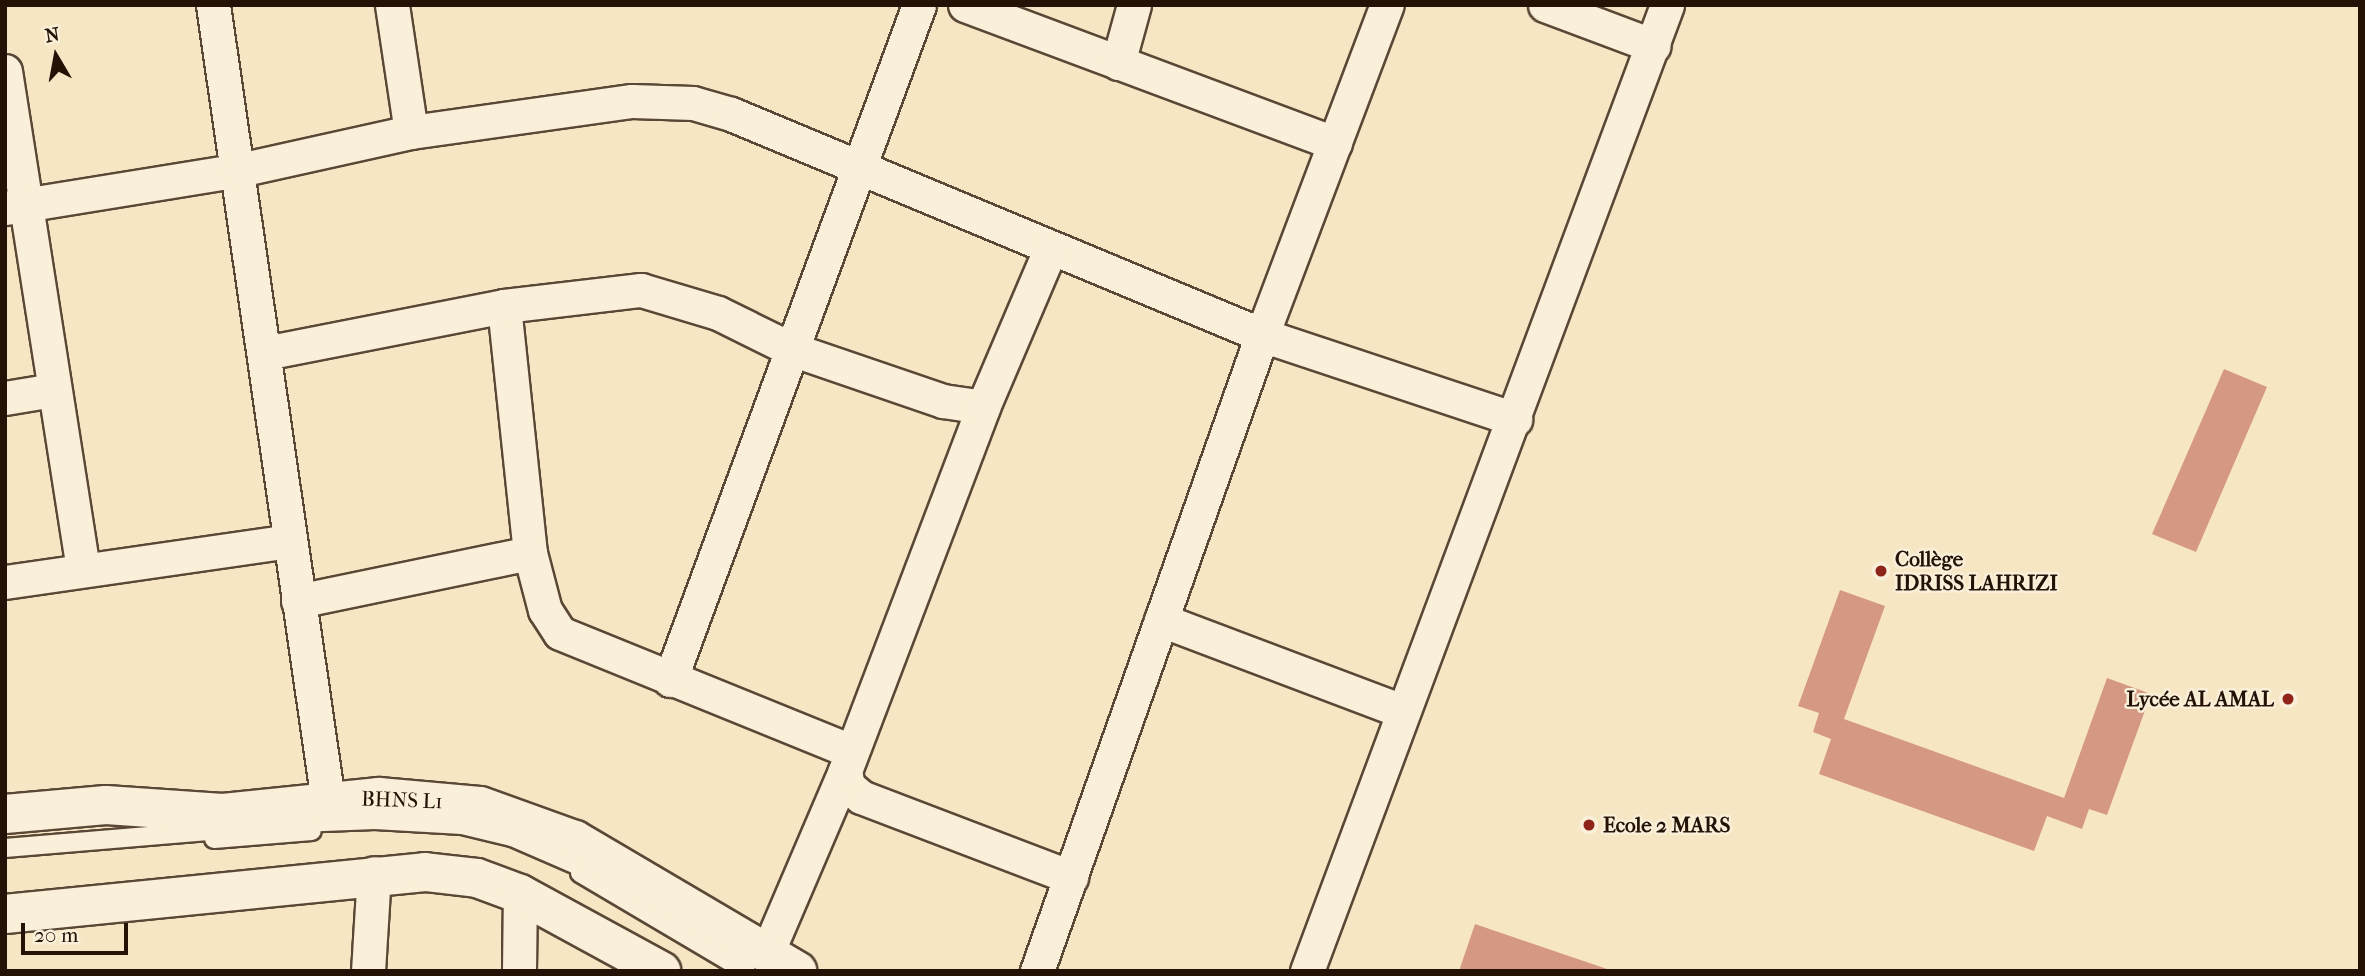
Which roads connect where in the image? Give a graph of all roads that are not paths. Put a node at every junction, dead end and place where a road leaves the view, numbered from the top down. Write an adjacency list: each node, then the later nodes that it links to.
1 (212, 5): 14 (street)
2 (392, 5): 12 (street)
3 (919, 5): 15 (street)
4 (965, 5): 10 (street)
5 (1134, 5): 10 (street)
6 (1387, 5): 13 (street)
7 (1545, 5): 9 (street)
8 (1667, 5): 9 (street)
9 (1654, 46): 25 (street)
10 (1118, 63): 13 (street)
11 (5, 71): 16 (street)
12 (411, 132): 14 (street); 15 (street)
13 (1335, 143): 19 (street)
14 (239, 170): 16 (street); 21 (street)
15 (861, 170): 17 (street); 20 (street)
16 (16, 206): 22 (street)
17 (1049, 250): 19 (street); 24 (street)
18 (504, 306): 20 (street); 21 (street); 27 (street)
19 (1262, 335): 25 (street); 31 (street)
20 (791, 349): 24 (street); 32 (street)
21 (265, 353): 26 (street)
22 (53, 390): 23 (street); 28 (street)
23 (5, 398)
24 (983, 407): 34 (street)
25 (1515, 419): 33 (street)
26 (288, 541): 28 (street); 30 (street)
27 (530, 553): 30 (street); 32 (street)
28 (83, 569): 29 (street)
29 (5, 582)
30 (298, 601): 35 (street)
31 (1161, 621): 33 (street); 40 (street)
32 (670, 680): 34 (street)
33 (1402, 711): 48 (street)
34 (848, 761): 40 (street); 43 (street)
35 (328, 801): 36 (street); 43 (street)
36 (5, 814)
37 (5, 848): 43 (lane, BHNS L1)
38 (5, 858): 43 (lane, BHNS L1)
39 (374, 873): 41 (street); 42 (street); 44 (street)
40 (1071, 877): 47 (street)
41 (520, 894): 45 (street); 46 (street)
42 (5, 914)
43 (768, 966)
44 (368, 971)
45 (519, 971)
46 (661, 971)
47 (1037, 971)
48 (1307, 971)

